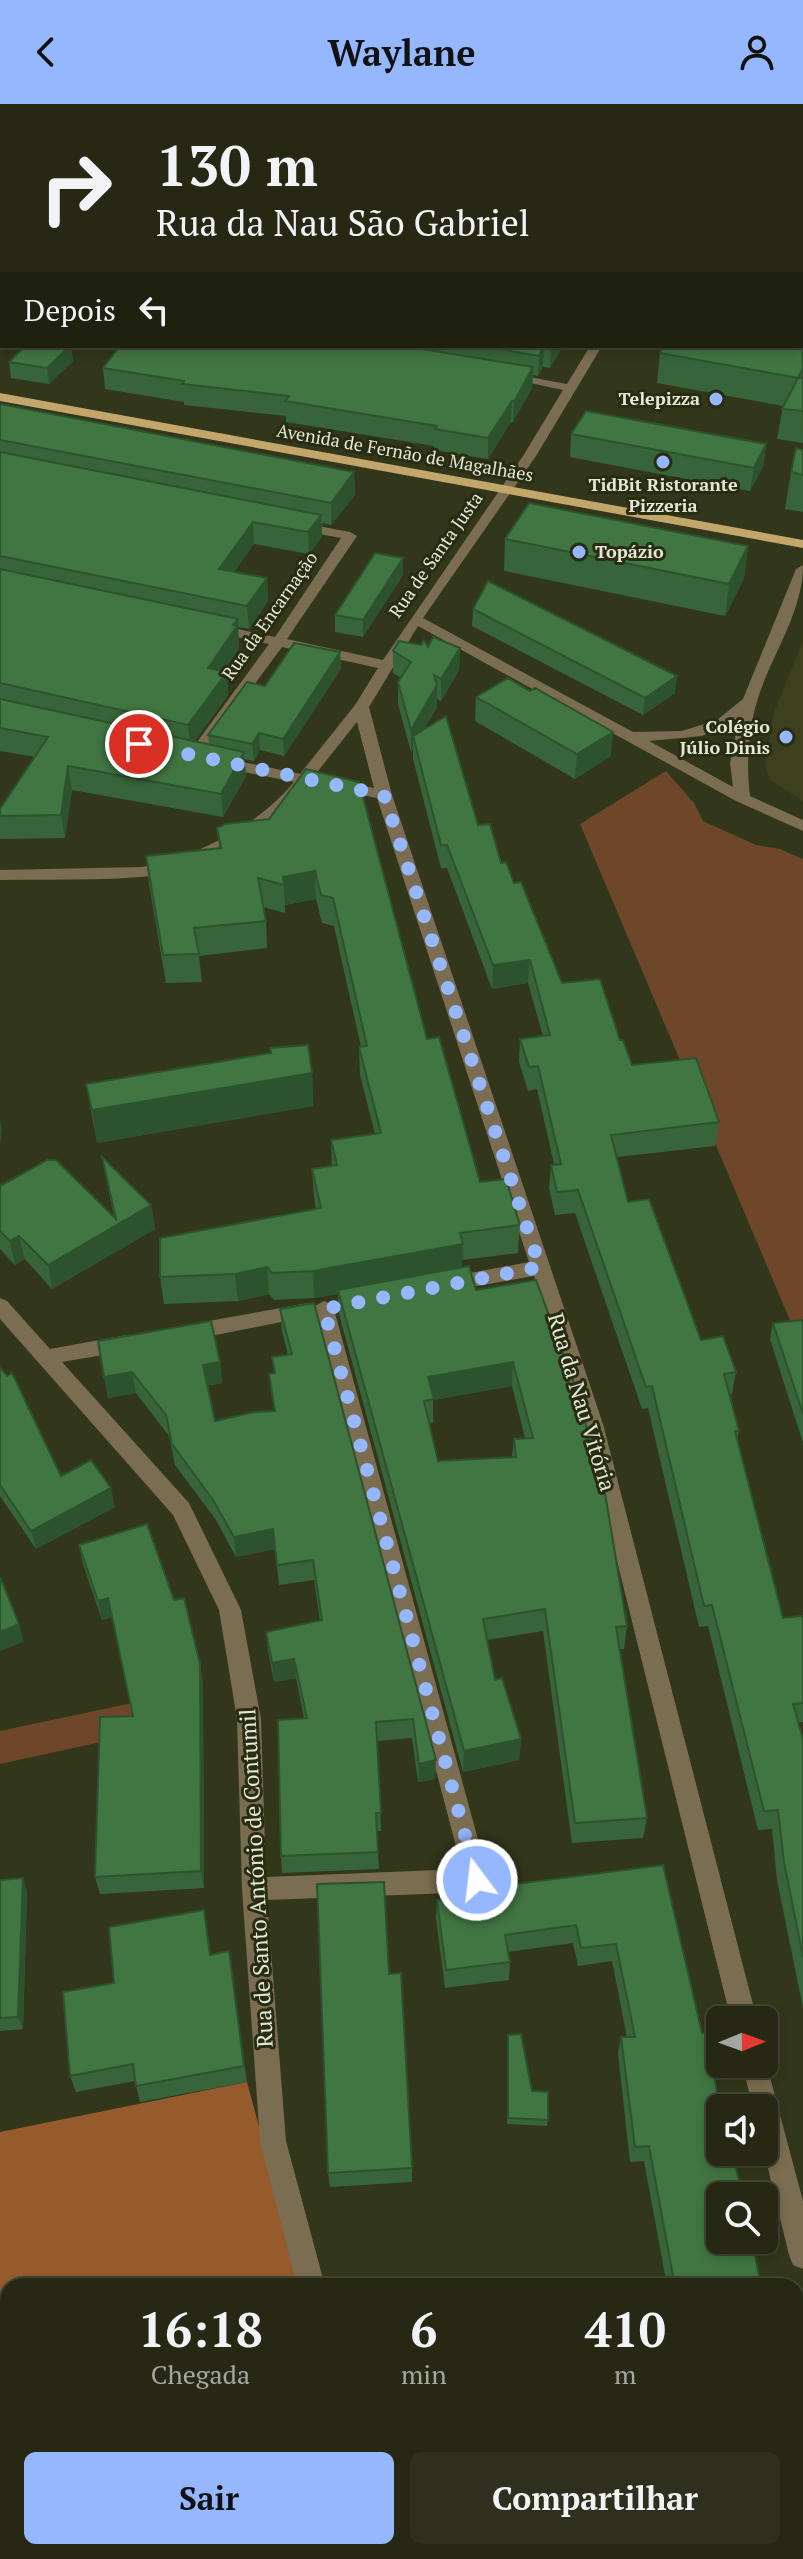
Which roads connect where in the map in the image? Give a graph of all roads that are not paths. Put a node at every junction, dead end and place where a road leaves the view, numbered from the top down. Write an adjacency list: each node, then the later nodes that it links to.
1 (595, 348): 3 (street, Rua de Santa Justa)
2 (492, 375): 3 (street)
3 (570, 388): 5 (street, Rua de Santa Justa)
4 (0, 397): 5 (main road, Avenida de Fernão de Magalhães)
5 (507, 489): 7 (main road, Avenida de Fernão de Magalhães); 9 (street, Rua de Santa Justa)
6 (289, 524): 11 (street, Rua da Encarnação)
7 (803, 544)
8 (803, 569): 13 (street)
9 (415, 619): 12 (street, Rua de Santa Justa); 15 (street)
10 (201, 625): 11 (street)
11 (279, 641): 12 (street); 16 (street, Rua da Encarnação)
12 (386, 665): 14 (street, Rua de Santa Justa)
13 (750, 699): 15 (street); 18 (street)
14 (361, 707): 16 (street, Rua de Santa Justa); 17 (street)
15 (629, 736): 18 (street)
16 (303, 780): 17 (street); 20 (street, Rua de Santa Justa)
17 (384, 795): 21 (street, Rua da Nau Vitória)
18 (742, 798): 19 (street)
19 (803, 826)
20 (0, 875)
21 (540, 1267): 22 (street); 28 (street, Rua da Nau Vitória)
22 (428, 1288)
23 (0, 1306): 26 (street, Rua de Santo António de Contumil)
24 (173, 1335): 27 (street)
25 (143, 1340): 26 (street)
26 (47, 1357): 27 (street, Rua de Santo António de Contumil)
27 (254, 1889): 31 (street, Rua de Santo António de Contumil)
28 (740, 2006)
29 (759, 2078): 30 (street)
30 (803, 2255)
31 (309, 2278)

